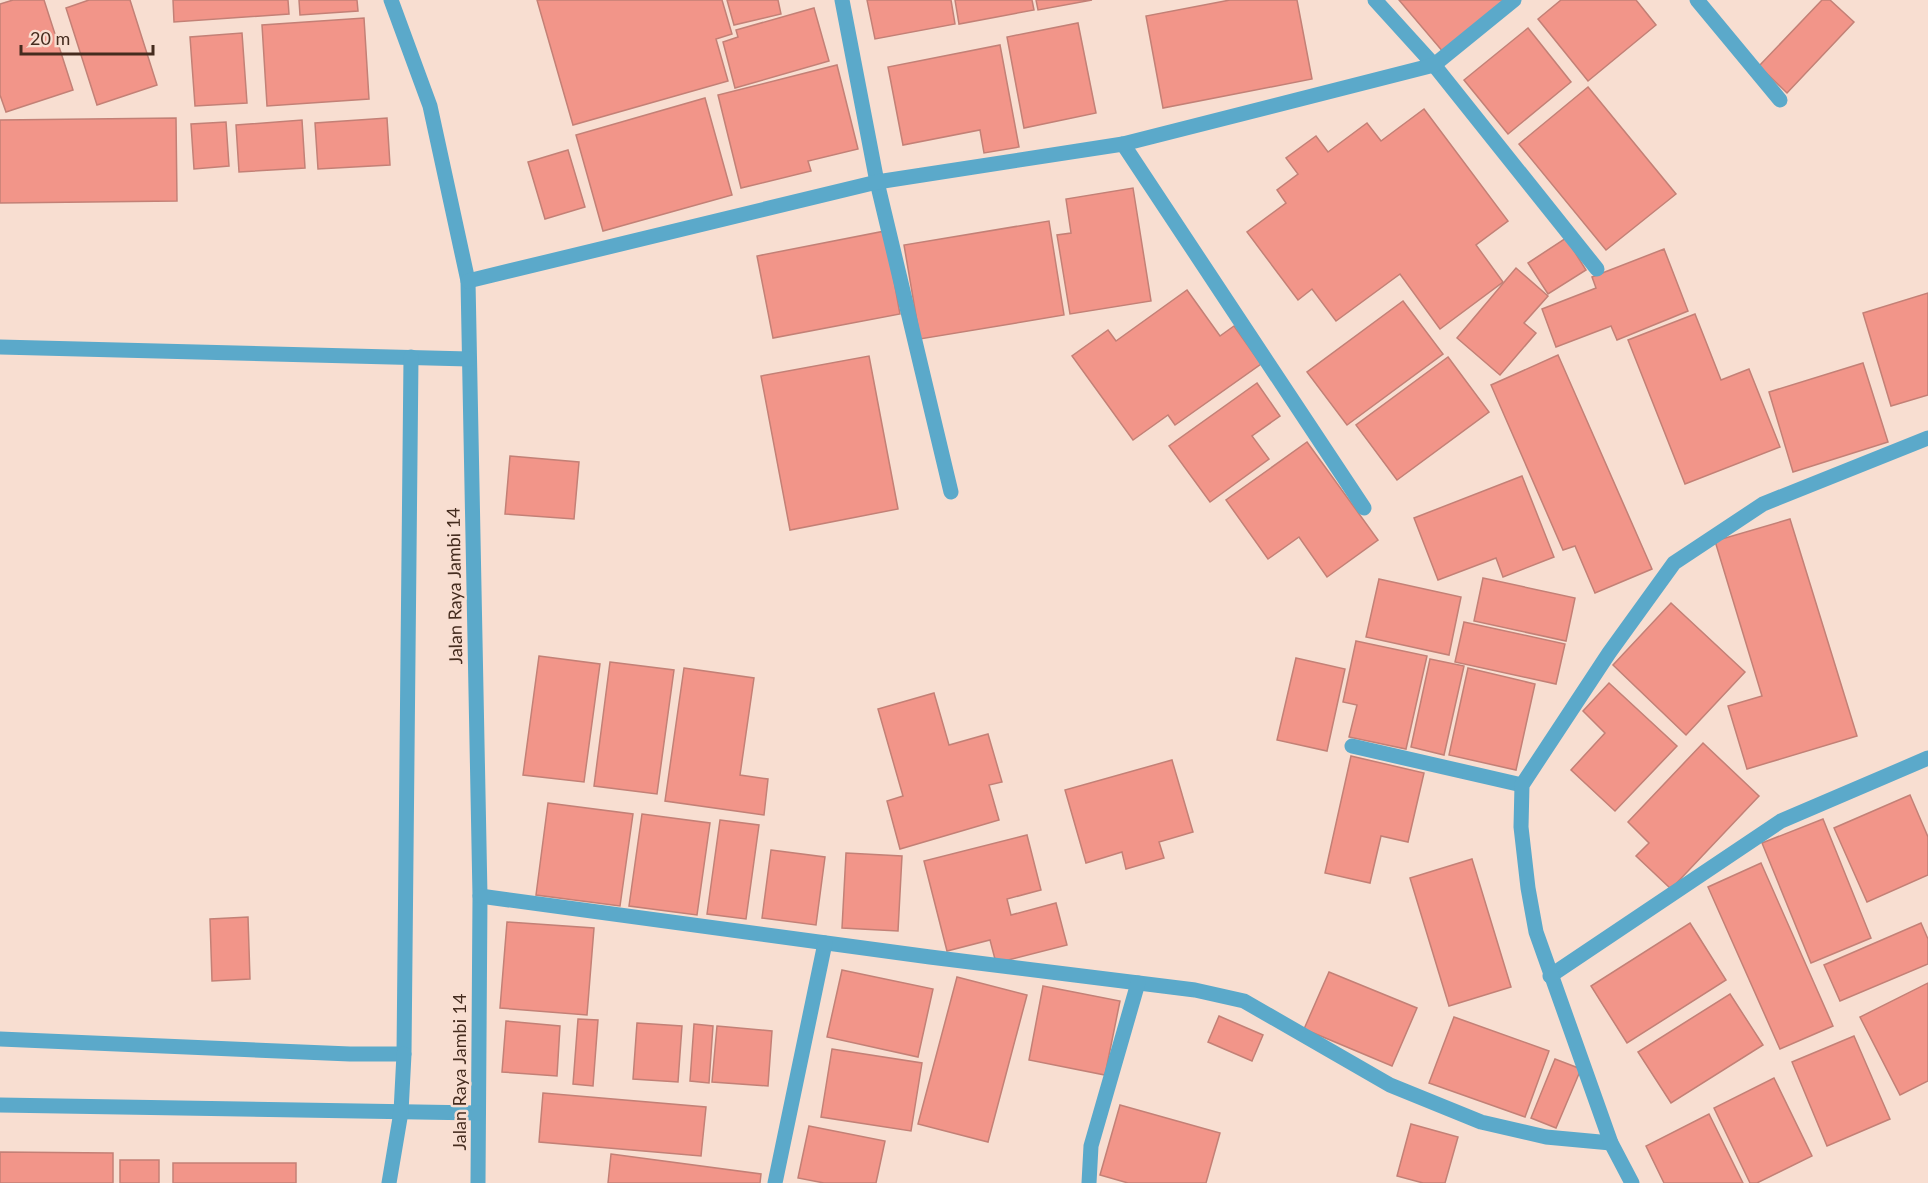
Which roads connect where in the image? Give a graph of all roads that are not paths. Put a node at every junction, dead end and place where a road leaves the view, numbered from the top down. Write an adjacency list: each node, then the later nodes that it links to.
1 (391, 0): 11 (street, Jalan Raya Jambi 14)
2 (842, 0): 9 (street)
3 (1375, 0): 6 (street)
4 (1514, 0): 6 (street)
5 (1697, 0): 7 (street)
6 (1434, 65): 8 (street); 10 (street)
7 (1780, 100)
8 (1123, 144): 9 (street); 17 (street)
9 (877, 182): 11 (street); 16 (street)
10 (1597, 269)
11 (468, 280): 14 (street, Jalan Raya Jambi 14)
12 (0, 347): 13 (street)
13 (411, 357): 14 (street); 26 (street)
14 (469, 359): 21 (street, Jalan Raya Jambi 14)
15 (1928, 438): 20 (street)
16 (951, 492)
17 (1364, 508)
18 (1352, 746): 20 (street)
19 (1928, 758): 23 (street)
20 (1522, 785): 23 (street)
21 (480, 896): 22 (street); 29 (street, Jalan Raya Jambi 14)
22 (825, 943): 24 (street); 33 (street)
23 (1550, 976): 30 (street)
24 (1138, 983): 30 (street); 34 (street)
25 (0, 1039): 26 (street)
26 (404, 1054): 28 (street)
27 (0, 1105): 28 (street)
28 (401, 1112): 29 (street); 31 (street)
29 (478, 1113): 32 (street, Jalan Raya Jambi 14)
30 (1611, 1143): 35 (street)
31 (389, 1183)
32 (478, 1183)
33 (775, 1183)
34 (1089, 1183)
35 (1632, 1183)

